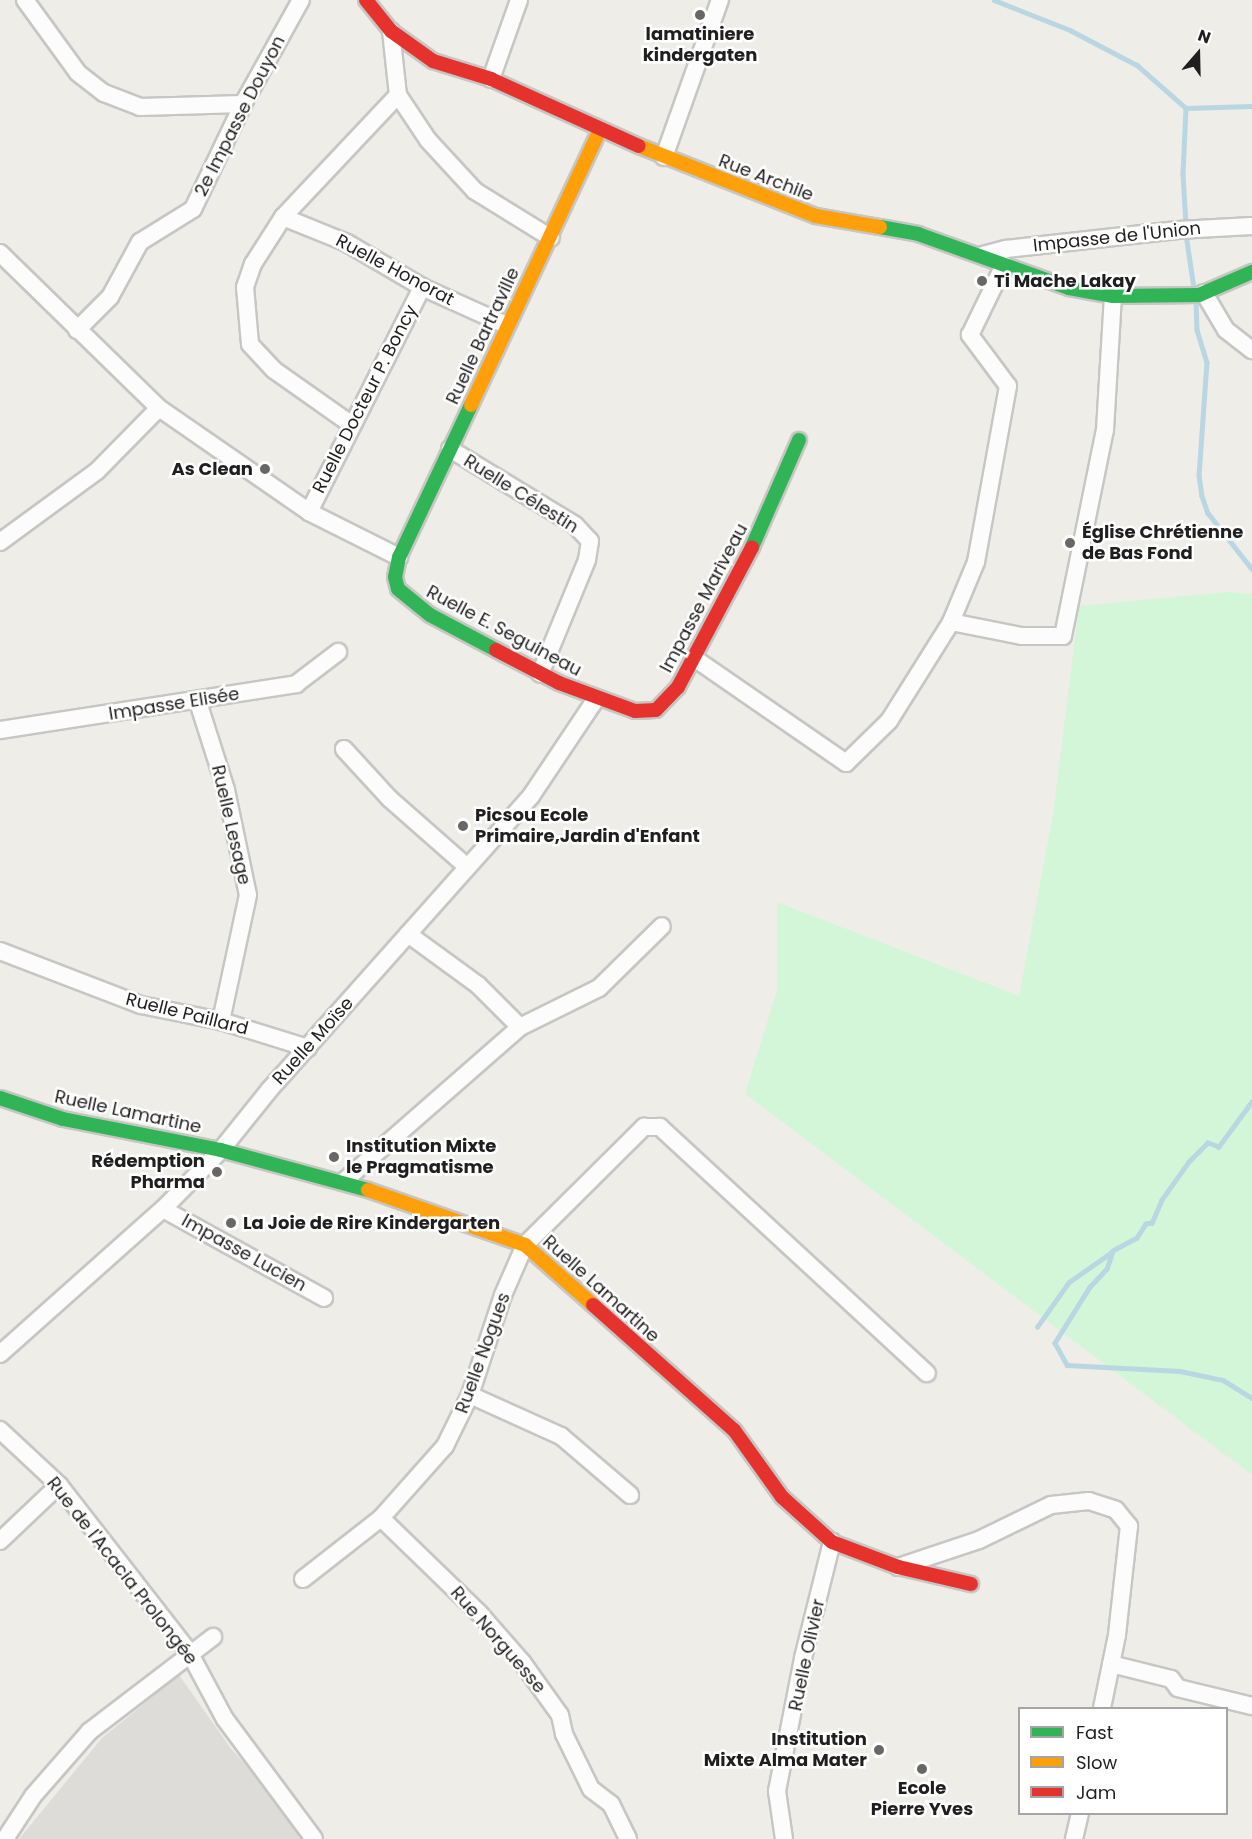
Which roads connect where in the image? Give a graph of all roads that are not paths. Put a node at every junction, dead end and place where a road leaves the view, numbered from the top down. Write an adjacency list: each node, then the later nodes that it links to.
1 (25, 0): 9 (street)
2 (301, 0): 9 (street, 2e Impasse Douyon)
3 (366, 0): 6 (street, Rue Archile)
4 (519, 0): 7 (street)
5 (720, 0): 11 (street)
6 (392, 31): 7 (street, Rue Archile); 8 (street)
7 (490, 79): 10 (street, Rue Archile)
8 (398, 95): 12 (street); 14 (street)
9 (243, 104): 23 (street, 2e Impasse Douyon)
10 (600, 130): 11 (street, Rue Archile); 14 (street, Ruelle Bartraville)
11 (664, 157): 16 (street, Rue Archile)
12 (283, 217): 19 (street, Ruelle Honorat); 26 (street)
13 (1252, 226): 16 (street, Impasse de l'Union)
14 (551, 238): 22 (street, Ruelle Bartraville)
15 (0, 254): 23 (street)
16 (983, 255): 17 (street, Rue Archile)
17 (1004, 265): 21 (street, Rue Archile); 32 (street)
18 (1252, 272): 20 (street, Rue Archile)
19 (422, 287): 22 (street, Ruelle Honorat); 26 (street, Ruelle Docteur P. Boncy)
20 (1197, 294): 21 (street, Rue Archile); 24 (street)
21 (1113, 296): 32 (street)
22 (506, 325): 28 (street, Ruelle Bartraville)
23 (77, 330): 25 (street)
24 (1252, 350)
25 (159, 408): 29 (street); 30 (street)
26 (352, 425): 29 (street, Ruelle Docteur P. Boncy)
27 (799, 440): 34 (street, Impasse Mariveau)
28 (450, 449): 31 (street, Ruelle Bartraville); 35 (street, Ruelle Célestin)
29 (309, 512): 31 (street)
30 (0, 542)
31 (399, 557): 35 (street, Ruelle E. Seguineau)
32 (951, 622): 34 (street)
33 (338, 652): 37 (street, Impasse Elisée)
34 (694, 658): 36 (street, Impasse Mariveau)
35 (540, 674): 36 (street, Ruelle E. Seguineau)
36 (596, 699): 40 (street, Ruelle Moïse)
37 (198, 702): 38 (street, Impasse Elisée); 44 (street, Ruelle Lesage)
38 (0, 730)
39 (344, 749): 40 (street)
40 (467, 867): 42 (street, Ruelle Moïse)
41 (662, 926): 45 (street)
42 (408, 934): 45 (street); 46 (street, Ruelle Moïse)
43 (0, 951): 44 (street, Ruelle Paillard)
44 (221, 1021): 46 (street, Ruelle Paillard)
45 (520, 1027): 49 (street)
46 (308, 1048): 48 (street, Ruelle Moïse)
47 (0, 1098): 48 (street, Ruelle Lamartine)
48 (221, 1150): 49 (street, Ruelle Lamartine); 50 (street, Ruelle Moïse)
49 (343, 1182): 51 (street, Ruelle Lamartine)
50 (163, 1209): 52 (street, Impasse Lucien); 53 (street, Ruelle Moïse)
51 (525, 1245): 54 (street); 55 (street, Ruelle Nogues); 61 (street, Ruelle Lamartine)
52 (324, 1298)
53 (0, 1354)
54 (927, 1373)
55 (470, 1395): 58 (street); 59 (street, Ruelle Nogues)
56 (0, 1430): 57 (street, Rue de l'Acacia Prolongée)
57 (59, 1485): 60 (street); 66 (street, Rue de l'Acacia Prolongée)
58 (630, 1495)
59 (381, 1518): 63 (street, Ruelle Nogues); 73 (street, Rue Norguesse)
60 (0, 1541)
61 (832, 1542): 62 (street, Ruelle Lamartine); 74 (street, Ruelle Olivier)
62 (898, 1567): 64 (street, Ruelle Lamartine); 67 (street)
63 (303, 1579)
64 (971, 1584)
65 (213, 1637): 66 (street)
66 (189, 1652): 71 (street); 72 (street, Rue de l'Acacia Prolongée)
67 (1111, 1664): 68 (street); 69 (street)
68 (1252, 1706)
69 (1102, 1707)
70 (1080, 1815): 75 (street)
71 (5, 1839)
72 (314, 1839)
73 (628, 1839)
74 (784, 1839)
75 (1074, 1839)

